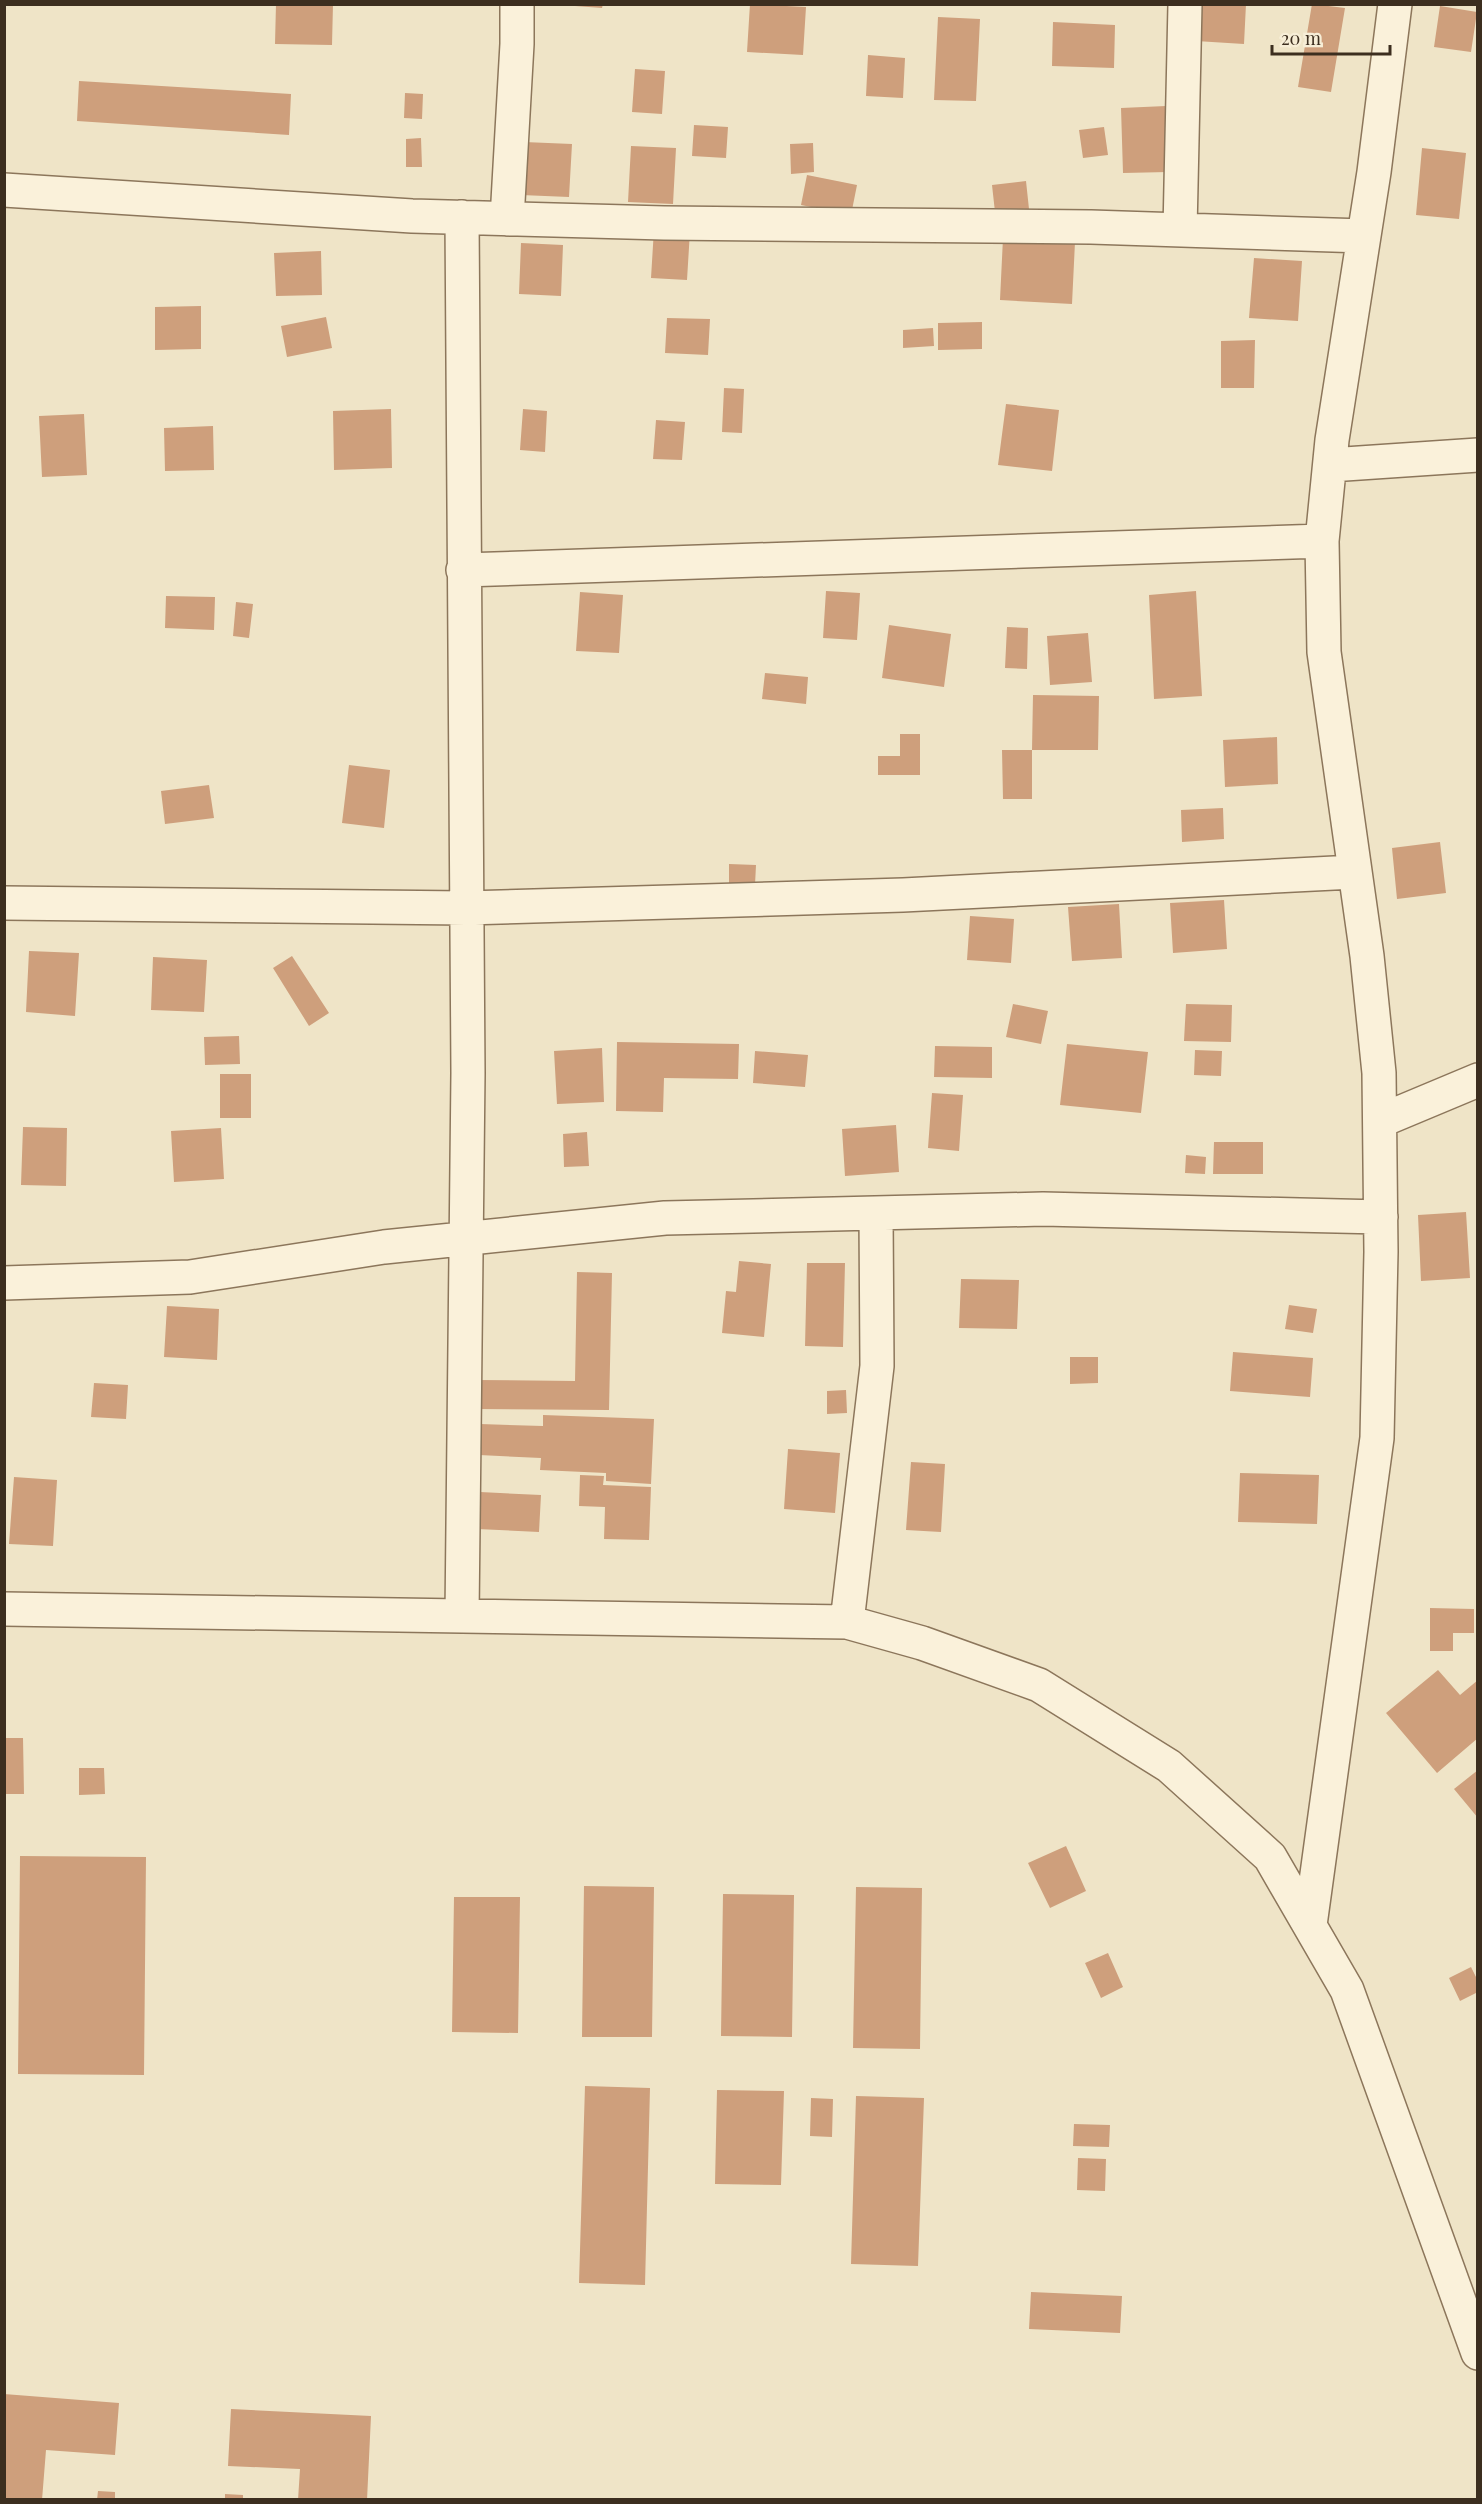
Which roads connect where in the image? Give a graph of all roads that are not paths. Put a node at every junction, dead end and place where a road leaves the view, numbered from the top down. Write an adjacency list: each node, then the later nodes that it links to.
1 (517, 4): 6 (street)
2 (1185, 4): 7 (street)
3 (1395, 4): 8 (street)
4 (4, 190): 5 (street)
5 (462, 217): 6 (street); 12 (street)
6 (507, 219): 7 (street)
7 (1180, 230): 8 (street)
8 (1364, 236): 10 (street)
9 (1478, 455): 10 (street)
10 (1330, 465): 11 (street)
11 (1322, 542): 12 (street); 13 (street)
12 (463, 570): 15 (street)
13 (1354, 872): 15 (street); 17 (street)
14 (4, 903): 15 (street)
15 (466, 908): 20 (street)
16 (1478, 1080): 17 (street)
17 (1380, 1120): 19 (street)
18 (876, 1213): 19 (street); 20 (street); 24 (street)
19 (1381, 1217): 25 (street)
20 (467, 1237): 21 (street); 23 (street)
21 (4, 1283)
22 (4, 1609): 23 (street)
23 (462, 1616): 24 (street)
24 (847, 1622): 25 (street)
25 (1310, 1925): 26 (street)
26 (1478, 2353)

